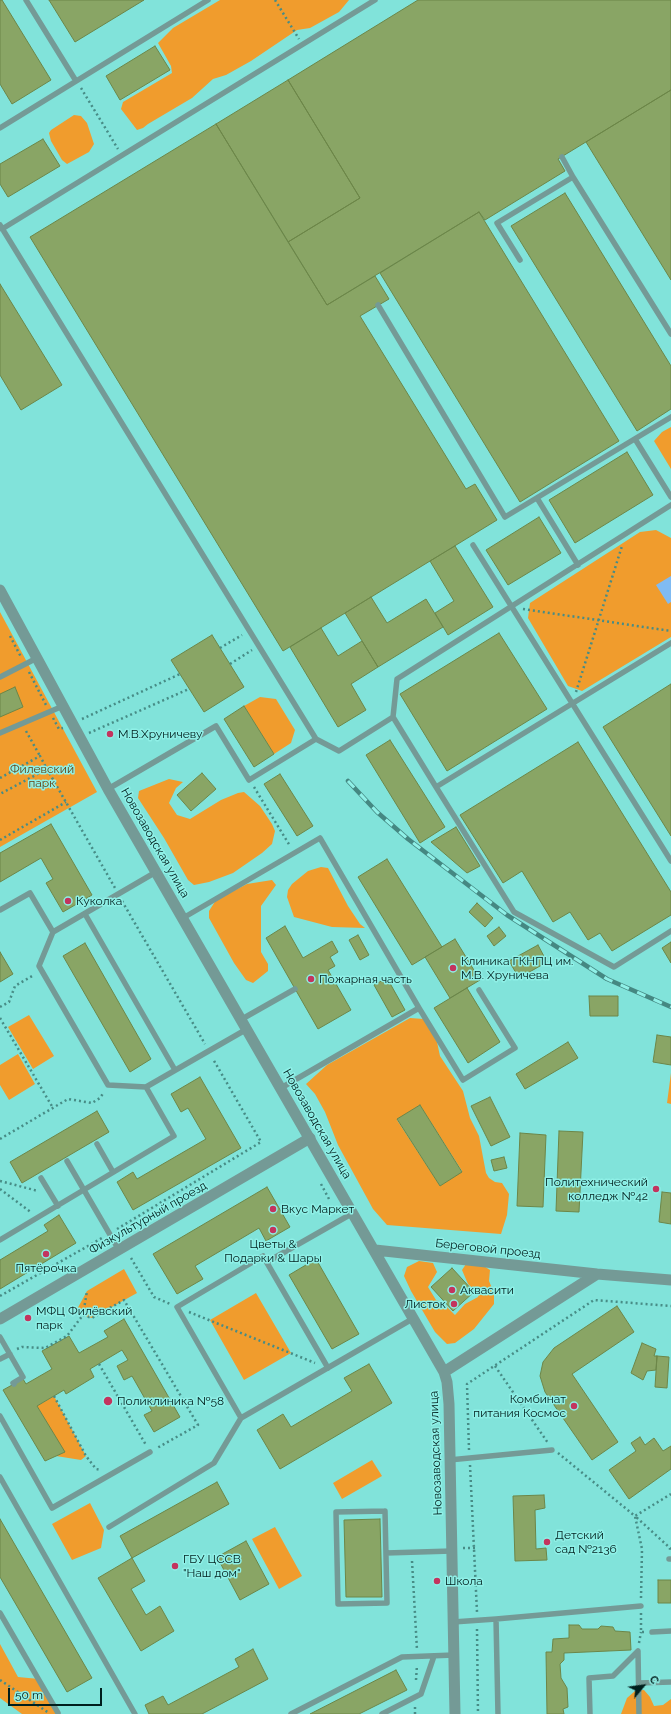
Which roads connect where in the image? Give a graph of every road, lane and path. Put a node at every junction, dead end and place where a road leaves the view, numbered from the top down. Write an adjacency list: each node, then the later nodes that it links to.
1 (26, 0): 6 (lane)
2 (208, 0): 6 (lane)
3 (275, 0): 5 (path)
4 (375, 0): 5 (lane)
5 (302, 45): 8 (lane)
6 (76, 81): 7 (lane); 8 (path)
7 (0, 128)
8 (122, 156): 11 (lane)
9 (562, 157): 10 (lane)
10 (573, 177): 12 (lane); 14 (lane)
11 (1, 228): 27 (lane)
12 (520, 260)
13 (378, 306): 18 (lane)
14 (671, 334)
15 (671, 417): 16 (lane)
16 (635, 439): 17 (lane); 18 (lane)
17 (671, 497)
18 (536, 498): 22 (lane)
19 (671, 505): 20 (lane)
20 (625, 534): 22 (lane); 26 (path)
21 (473, 545): 25 (lane)
22 (578, 565): 25 (lane)
23 (0, 590): 24 (street, Новозаводская улица)
24 (3, 602): 32 (street, Новозаводская улица)
25 (511, 607): 26 (path); 37 (lane); 39 (lane)
26 (598, 620): 28 (path); 37 (path)
27 (249, 630): 30 (lane); 31 (path)
28 (671, 630)
29 (671, 643): 37 (lane)
30 (259, 646): 33 (path); 44 (lane)
31 (220, 648)
32 (37, 658): 35 (lane); 38 (street, Новозаводская улица)
33 (230, 664)
34 (180, 674): 40 (path)
35 (0, 677)
36 (189, 689): 43 (path)
37 (572, 704): 49 (lane); 55 (lane)
38 (63, 706): 40 (street, Новозаводская улица); 41 (lane)
39 (393, 717): 44 (lane); 49 (lane)
40 (72, 723): 43 (street, Новозаводская улица)
41 (22, 724): 42 (lane); 45 (path)
42 (0, 733)
43 (79, 736): 50 (street, Новозаводская улица)
44 (316, 739): 48 (lane)
45 (40, 756): 46 (path); 47 (path)
46 (47, 769): 51 (path); 52 (path)
47 (0, 778)
48 (249, 780): 50 (lane); 54 (path)
49 (436, 788): 61 (lane)
50 (108, 789): 56 (street, Новозаводская улица)
51 (0, 794)
52 (66, 802): 53 (path); 57 (path)
53 (0, 840)
54 (294, 853): 60 (lane); 67 (lane)
55 (671, 861)
56 (156, 872): 57 (lane); 60 (street, Новозаводская улица)
57 (119, 894): 59 (lane); 71 (path)
58 (0, 910): 62 (lane)
59 (85, 914): 62 (lane); 72 (lane)
60 (183, 918): 69 (street, Новозаводская улица)
61 (671, 931)
62 (53, 932): 63 (lane)
63 (42, 970): 66 (path); 73 (lane)
64 (295, 989): 69 (lane)
65 (479, 990): 67 (lane)
66 (0, 1007)
67 (419, 1008): 75 (lane)
68 (0, 1018): 76 (path)
69 (242, 1019): 70 (street, Новозаводская улица)
70 (247, 1029): 71 (lane); 75 (street, Новозаводская улица)
71 (209, 1051): 72 (lane); 90 (path)
72 (175, 1070): 74 (lane)
73 (108, 1085): 74 (lane); 76 (path)
74 (146, 1087): 81 (lane)
75 (281, 1088): 77 (street, Новозаводская улица)
76 (53, 1108): 78 (path)
77 (310, 1138): 88 (street, Новозаводская улица); 92 (street, Физкультурный проезд)
78 (0, 1139)
79 (97, 1144): 81 (lane)
80 (67, 1161): 85 (lane)
81 (113, 1172): 85 (lane)
82 (41, 1178): 86 (lane)
83 (0, 1182): 86 (path)
84 (0, 1189): 89 (path)
85 (84, 1190): 87 (lane); 90 (lane)
86 (51, 1194): 87 (lane)
87 (58, 1206): 89 (lane)
88 (353, 1213): 93 (street, Новозаводская улица); 95 (lane)
89 (38, 1217): 91 (lane)
90 (109, 1234): 92 (lane); 99 (path)
91 (0, 1240)
92 (119, 1250): 104 (street, Физкультурный проезд)
93 (375, 1250): 96 (street, Береговой проезд); 103 (street, Новозаводская улица)
94 (132, 1258): 100 (path)
95 (267, 1262): 100 (lane); 110 (lane)
96 (598, 1274): 97 (street, Береговой проезд); 111 (street)
97 (671, 1280)
98 (87, 1290): 102 (path)
99 (0, 1296)
100 (177, 1306): 110 (path); 115 (lane)
101 (671, 1306): 109 (path)
102 (83, 1315): 106 (path); 119 (path)
103 (414, 1318): 110 (lane); 111 (street, Новозаводская улица)
104 (0, 1319)
105 (0, 1337): 106 (lane)
106 (10, 1354): 107 (lane); 112 (lane)
107 (0, 1359)
108 (99, 1364): 116 (path)
109 (495, 1366): 118 (path); 120 (path)
110 (328, 1368): 115 (lane)
111 (444, 1372): 121 (street, Новозаводская улица)
112 (14, 1384)
113 (54, 1396): 122 (path)
114 (0, 1416): 119 (lane)
115 (242, 1418): 126 (lane)
116 (145, 1443): 117 (path); 119 (path)
117 (139, 1447)
118 (552, 1450): 120 (lane); 125 (path)
119 (150, 1452)
120 (470, 1458): 121 (lane); 128 (path)
121 (449, 1460): 129 (street, Новозаводская улица)
122 (105, 1471)
123 (0, 1477): 148 (lane)
124 (671, 1494): 125 (path)
125 (635, 1516): 132 (path); 133 (path)
126 (109, 1527)
127 (463, 1548): 128 (path)
128 (475, 1548): 136 (path)
129 (452, 1551): 130 (lane); 137 (street, Новозаводская улица)
130 (412, 1552): 131 (lane); 142 (path)
131 (386, 1553): 131 (lane)
132 (670, 1559)
133 (641, 1606): 135 (lane); 139 (path)
134 (0, 1613): 147 (lane)
135 (496, 1619): 136 (lane); 154 (lane)
136 (477, 1620): 137 (lane); 153 (path)
137 (453, 1622): 140 (street, Новозаводская улица)
138 (671, 1631): 139 (lane)
139 (652, 1632)
140 (454, 1655): 141 (lane); 152 (street, Новозаводская улица)
141 (434, 1656): 142 (lane); 146 (lane)
142 (417, 1657): 146 (path); 149 (lane)
143 (0, 1680): 147 (path)
144 (671, 1682): 145 (lane)
145 (639, 1683): 155 (lane); 156 (lane)
146 (414, 1697): 150 (lane); 151 (path)
147 (58, 1713)
148 (135, 1714)
149 (291, 1714)
150 (382, 1714)
151 (415, 1714)
152 (455, 1714)
153 (478, 1714)
154 (498, 1714)
155 (590, 1714)
156 (639, 1714)

